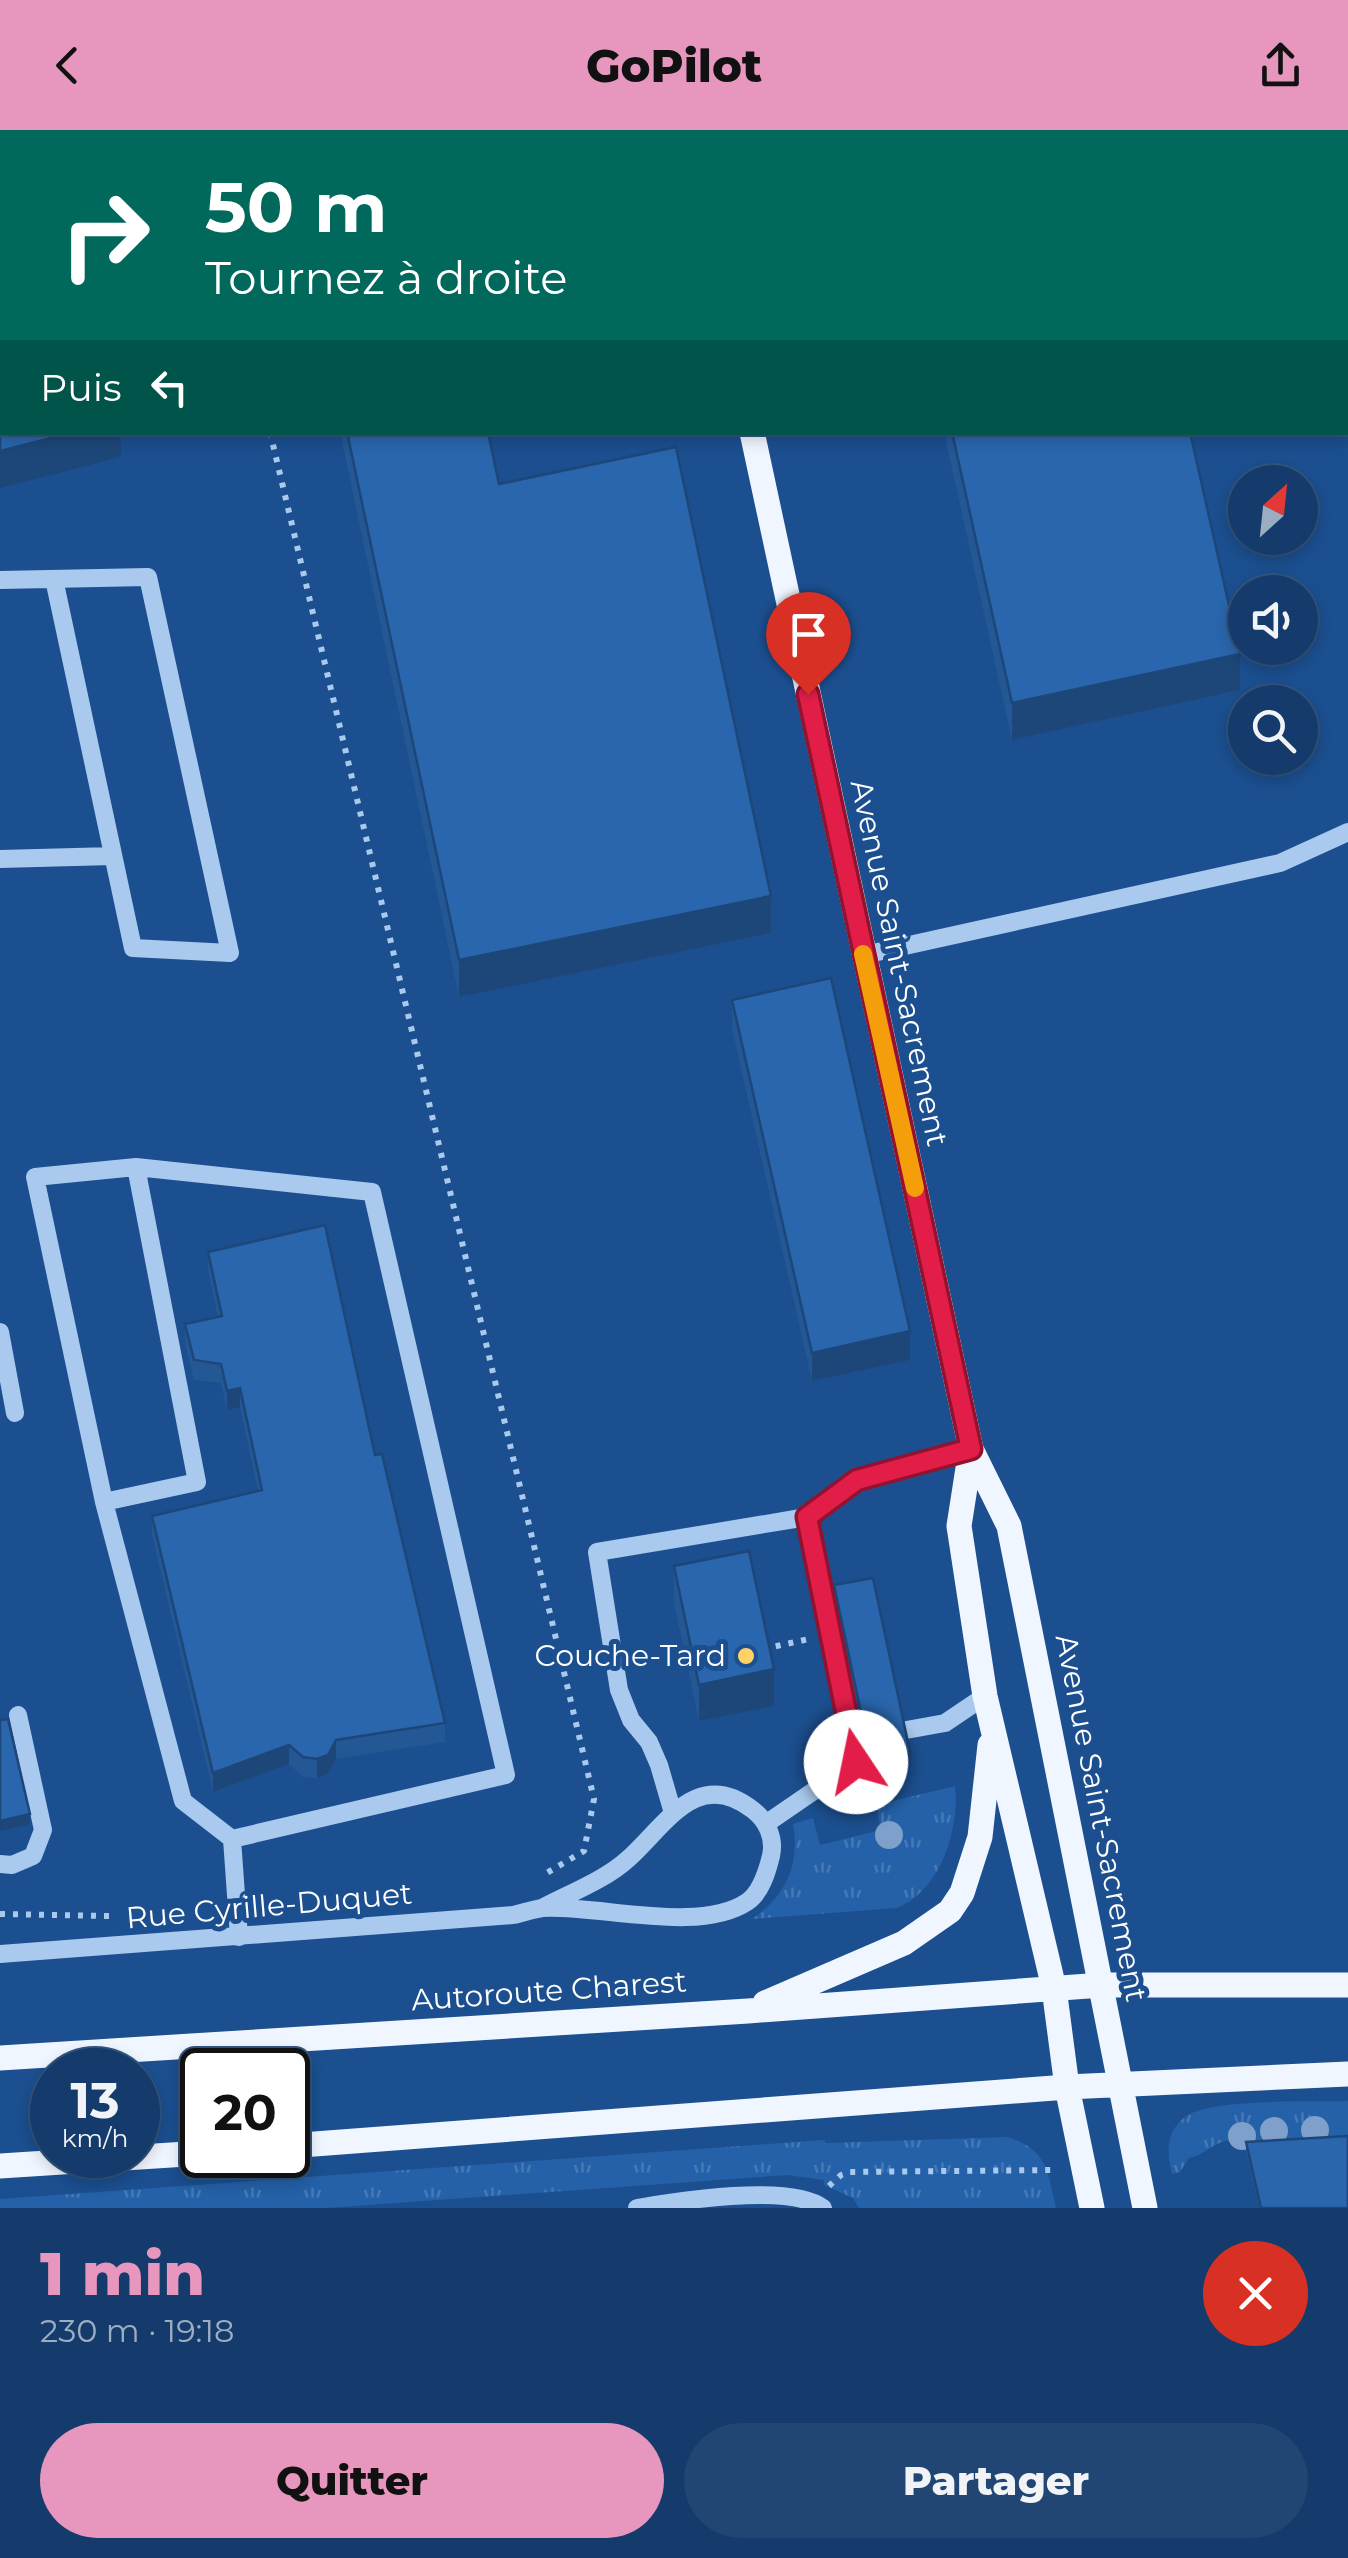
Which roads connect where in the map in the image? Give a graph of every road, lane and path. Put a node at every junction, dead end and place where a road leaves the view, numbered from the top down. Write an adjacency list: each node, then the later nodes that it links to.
1 (753, 435): 7 (main road, Avenue Saint-Sacrement)
2 (54, 578): 3 (street); 5 (street); 5 (street)
3 (0, 580)
4 (1348, 832): 7 (street)
5 (112, 856): 6 (street)
6 (0, 859)
7 (864, 955): 11 (main road, Avenue Saint-Sacrement)
8 (136, 1167): 12 (street); 12 (street); 21 (street)
9 (0, 1332): 10 (street)
10 (14, 1414)
11 (971, 1449): 13 (street); 16 (main road, Avenue Saint-Sacrement); 27 (main road, Avenue Saint-Sacrement)
12 (104, 1502): 21 (street)
13 (807, 1517): 14 (street); 19 (street)
14 (830, 1634): 15 (path); 18 (street)
15 (762, 1649)
16 (985, 1696): 18 (street); 28 (main road, Avenue Saint-Sacrement); 29 (main road)
17 (18, 1715): 22 (street)
18 (851, 1740): 20 (street)
19 (673, 1813): 20 (street, Rue Cyrille-Duquet); 23 (street, Rue Cyrille-Duquet)
20 (767, 1823): 23 (street, Rue Cyrille-Duquet)
21 (232, 1840): 24 (street)
22 (0, 1864)
23 (542, 1908): 24 (street, Rue Cyrille-Duquet)
24 (239, 1937): 25 (street, Rue Cyrille-Duquet)
25 (0, 1954)
26 (1348, 1985): 27 (main road, Autoroute Charest)
27 (1102, 1986): 28 (main road, Autoroute Charest); 32 (main road, Avenue Saint-Sacrement)
28 (1054, 1988): 29 (main road, Autoroute Charest); 33 (main road, Avenue Saint-Sacrement)
29 (748, 2012): 30 (main road, Autoroute Charest)
30 (0, 2058)
31 (1348, 2074): 32 (main road)
32 (1120, 2084): 33 (main road); 41 (main road, Avenue Saint-Sacrement)
33 (1066, 2087): 34 (main road); 37 (main road, Avenue Saint-Sacrement)
34 (310, 2144)
35 (180, 2154): 36 (main road)
36 (0, 2166)
37 (1083, 2171): 38 (path); 40 (main road, Avenue Saint-Sacrement)
38 (820, 2206): 39 (street)
39 (636, 2208)
40 (1092, 2208)
41 (1145, 2208)

